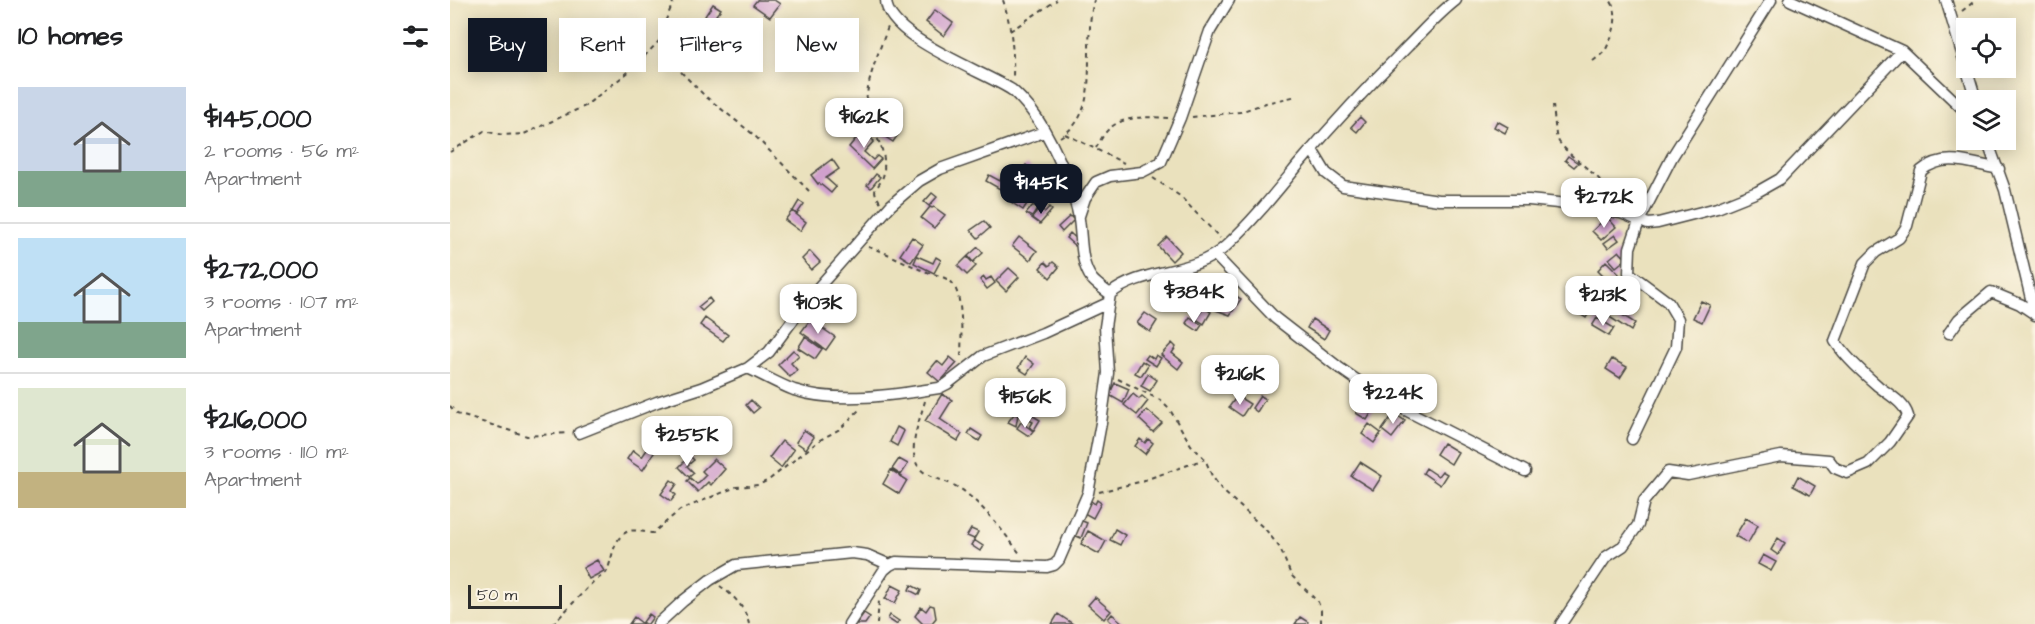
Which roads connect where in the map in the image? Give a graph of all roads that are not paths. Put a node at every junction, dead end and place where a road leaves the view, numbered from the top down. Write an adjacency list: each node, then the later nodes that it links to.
1 (1229, 0): 14 (street)
2 (1456, 0): 11 (street)
3 (1771, 0): 15 (street)
4 (1790, 0): 7 (street)
5 (1946, 0): 8 (street)
6 (883, 1): 10 (street)
7 (1902, 51): 9 (street); 15 (street)
8 (1973, 90)
9 (1956, 102)
10 (1047, 137): 14 (street); 20 (street)
11 (1312, 150): 15 (street); 16 (street)
12 (1991, 150): 13 (street)
13 (1999, 170): 18 (street); 27 (street)
14 (1078, 216): 17 (street)
15 (1639, 221): 22 (street)
16 (1215, 255): 17 (street); 23 (street)
17 (1109, 299): 20 (street); 24 (street)
18 (2035, 315): 19 (street)
19 (1949, 333)
20 (748, 368): 21 (street)
21 (579, 433)
22 (1632, 439)
23 (1526, 471)
24 (890, 564): 25 (street); 26 (street)
25 (658, 624)
26 (849, 624)
27 (1561, 624)

